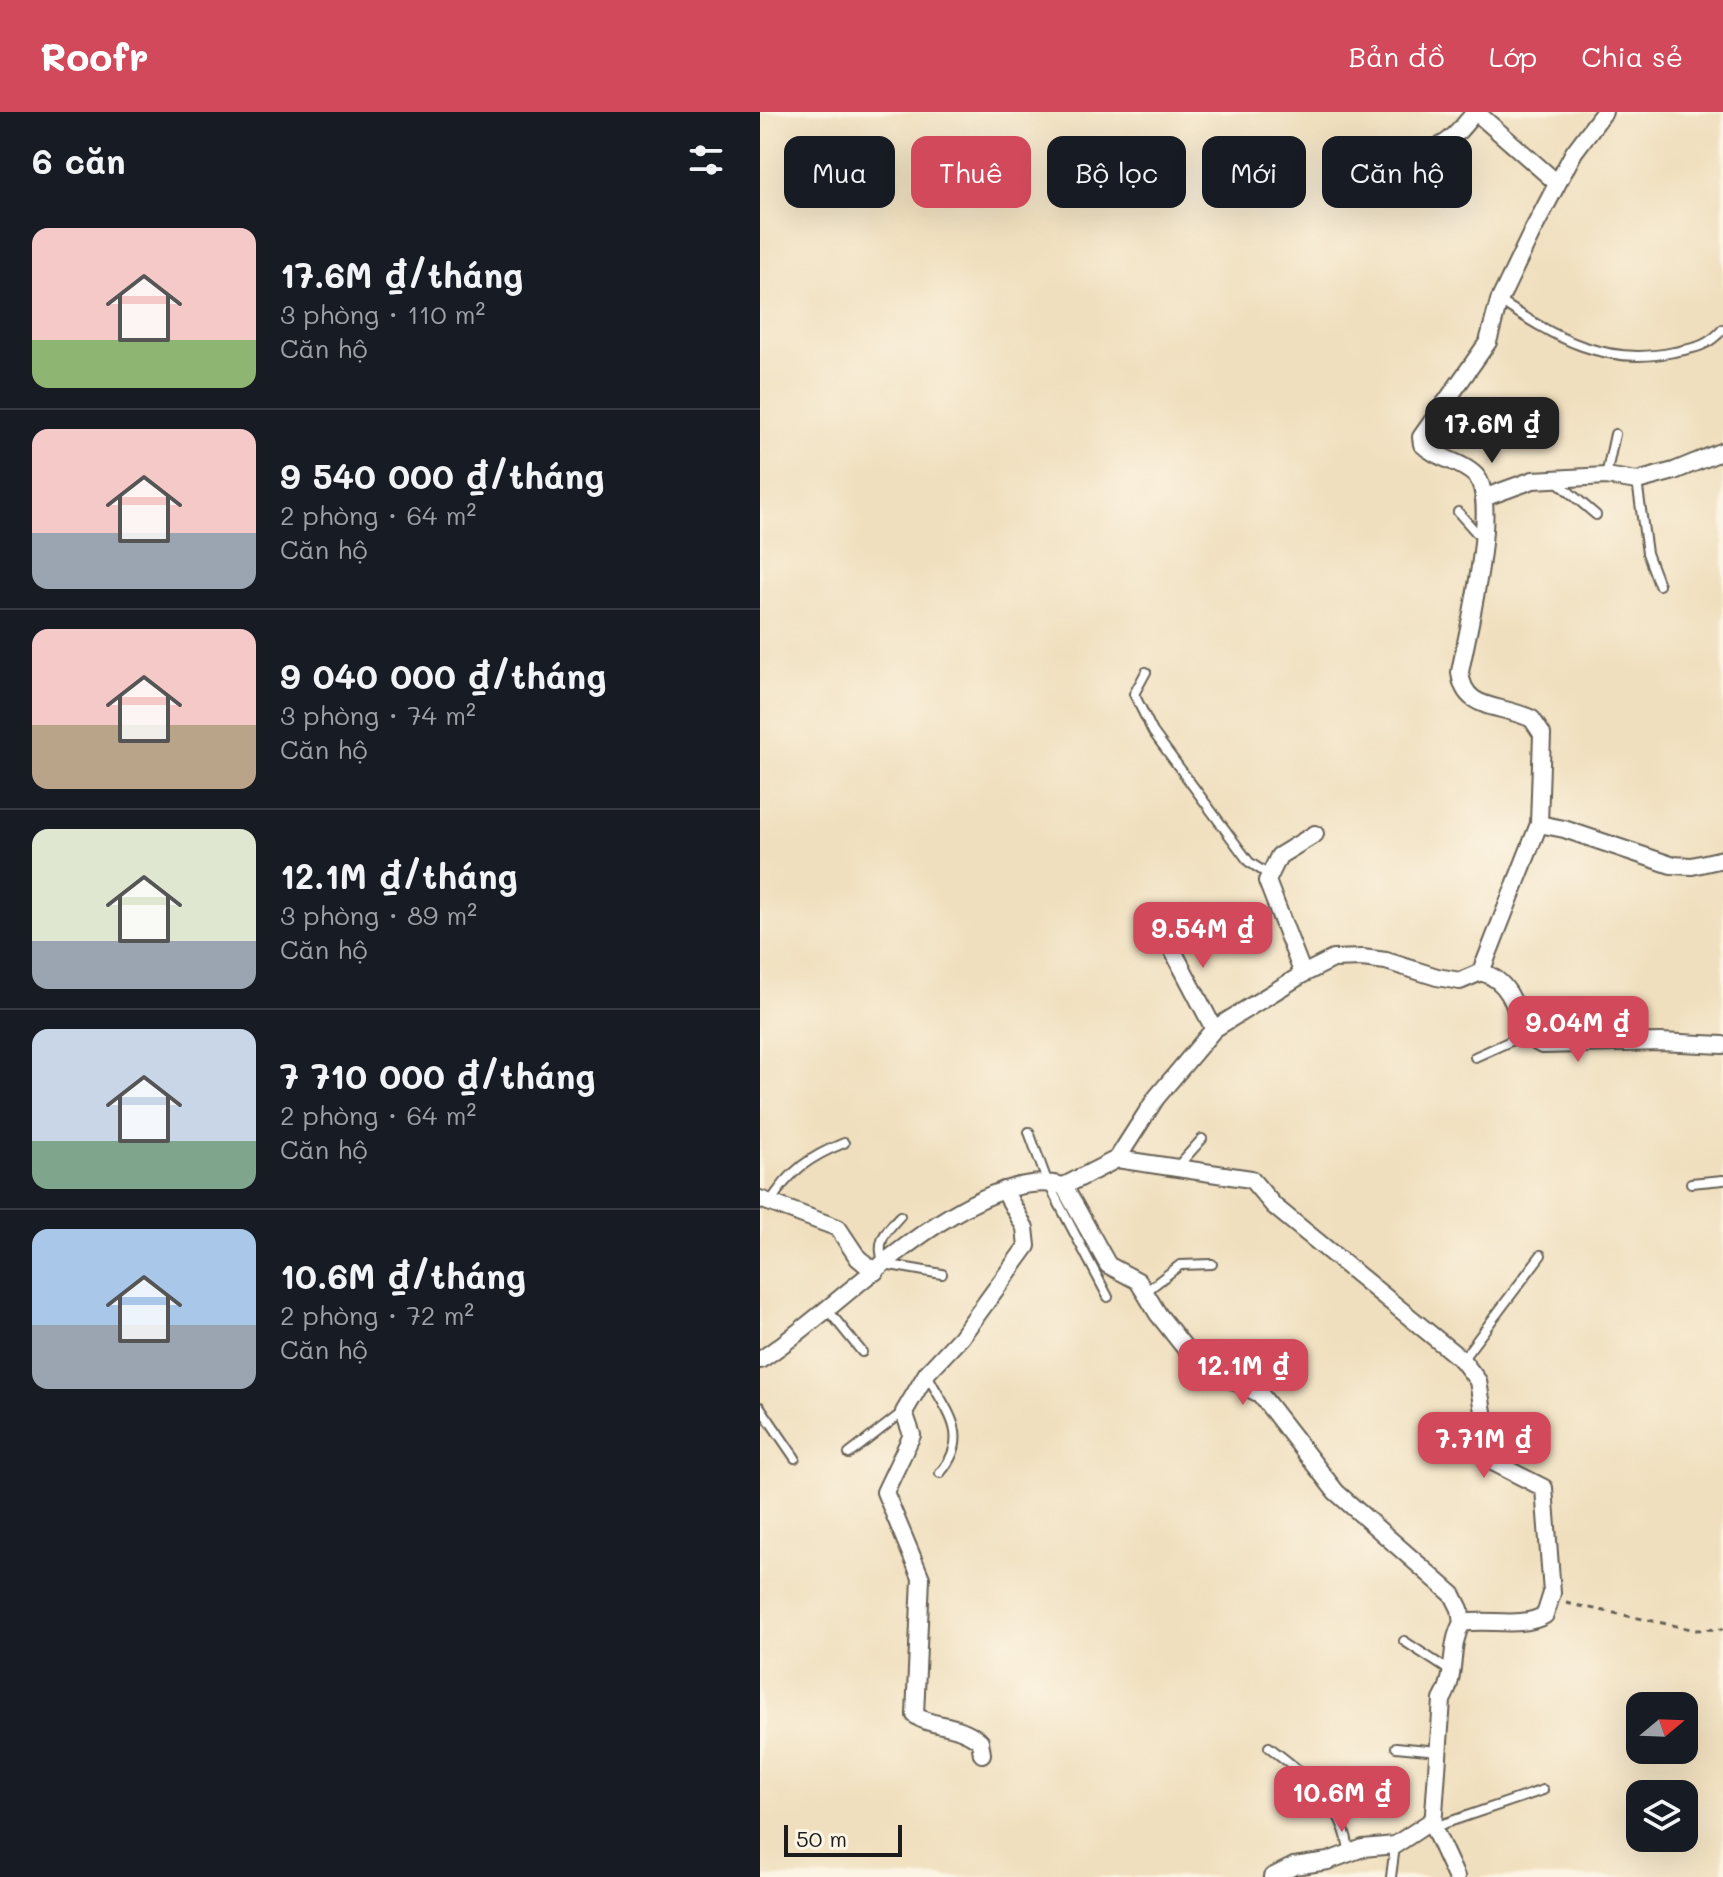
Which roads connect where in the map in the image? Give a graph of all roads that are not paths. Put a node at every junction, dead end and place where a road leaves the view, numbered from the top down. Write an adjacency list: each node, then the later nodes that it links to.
1 (1475, 112): 3 (street); 4 (street)
2 (1604, 112): 4 (street)
3 (1455, 136)
4 (1557, 183): 5 (street)
5 (1499, 301): 6 (lane); 12 (street)
6 (1723, 329)
7 (1615, 434): 9 (lane)
8 (1723, 451): 11 (street)
9 (1606, 476): 10 (street); 11 (street)
10 (1553, 479): 12 (street); 14 (lane)
11 (1637, 481): 16 (lane)
12 (1486, 497): 15 (street)
13 (1458, 512): 15 (lane)
14 (1596, 515)
15 (1483, 541): 18 (street)
16 (1659, 585)
17 (1146, 672): 21 (lane)
18 (1539, 824): 20 (street); 23 (street)
19 (1315, 834): 21 (street)
20 (1723, 859)
21 (1269, 875): 24 (street)
22 (1161, 928): 26 (street)
23 (1481, 972): 24 (street); 27 (street)
24 (1303, 974): 26 (street)
25 (1597, 1010): 28 (lane)
26 (1214, 1029): 34 (street)
27 (1524, 1035): 28 (street); 30 (lane)
28 (1589, 1044): 29 (street)
29 (1723, 1045)
30 (1475, 1057)
31 (1029, 1132): 37 (lane)
32 (1202, 1139): 35 (lane)
33 (844, 1143): 41 (lane)
34 (1117, 1159): 35 (street); 39 (street)
35 (1177, 1167): 52 (street)
36 (1723, 1180): 38 (lane)
37 (1047, 1181): 39 (street); 40 (street); 48 (lane)
38 (1691, 1183)
39 (1064, 1186): 47 (street)
40 (1004, 1190): 45 (street); 53 (street)
41 (765, 1201): 45 (street)
42 (900, 1216): 45 (lane)
43 (1541, 1255): 52 (lane)
44 (1212, 1264): 47 (lane)
45 (880, 1268): 46 (lane); 49 (street)
46 (942, 1274)
47 (1145, 1292): 59 (street)
48 (1108, 1297)
49 (827, 1309): 50 (lane); 51 (street)
50 (862, 1352)
51 (760, 1360)
52 (1462, 1360): 59 (street)
53 (927, 1373): 55 (street); 58 (lane)
54 (760, 1407): 57 (lane)
55 (904, 1412): 56 (lane); 65 (street)
56 (849, 1454)
57 (795, 1458)
58 (940, 1473)
59 (1462, 1623): 61 (street)
60 (1404, 1641): 61 (lane)
61 (1454, 1673): 64 (street)
62 (1269, 1747): 69 (lane)
63 (1396, 1747): 64 (lane)
64 (1438, 1751): 67 (street)
65 (982, 1754)
66 (1543, 1790): 67 (lane)
67 (1433, 1824): 68 (street); 72 (street)
68 (1395, 1845): 69 (street); 71 (lane)
69 (1349, 1852): 70 (street)
70 (1272, 1877)
71 (1391, 1877)
72 (1456, 1877)

